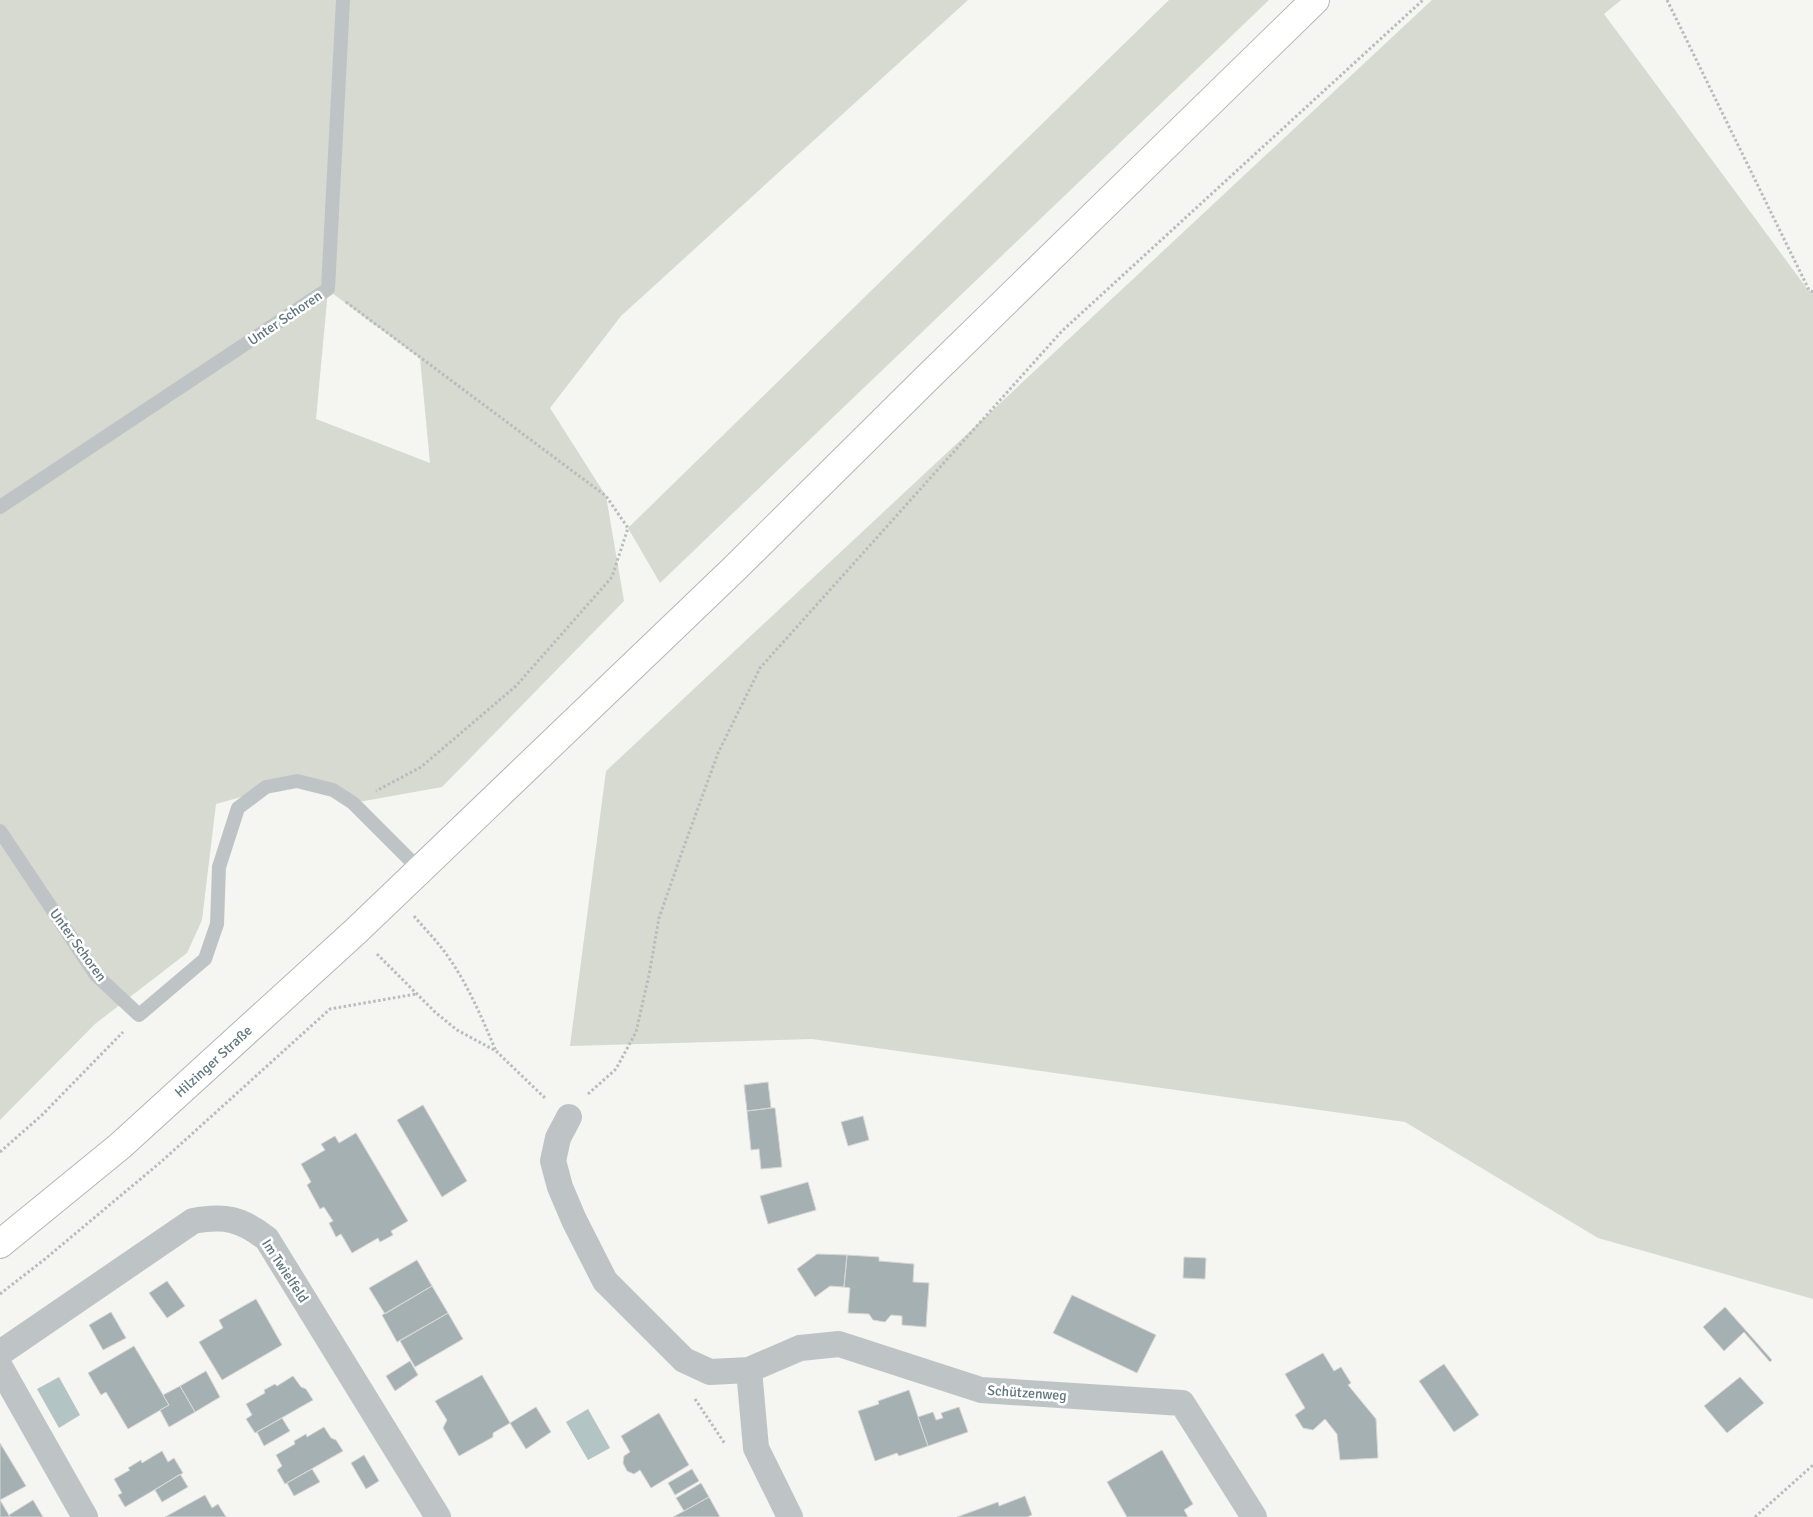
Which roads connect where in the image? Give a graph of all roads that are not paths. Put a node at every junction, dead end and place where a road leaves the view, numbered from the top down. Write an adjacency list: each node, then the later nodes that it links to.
1 (343, 0): 3 (lane, Unter Schoren)
2 (1315, 0): 5 (main road, Hilzinger Straße)
3 (0, 507)
4 (0, 831): 5 (lane, Unter Schoren)
5 (420, 870): 7 (main road, Hilzinger Straße)
6 (568, 1117): 10 (street)
7 (0, 1244)
8 (0, 1353): 12 (street, Im Twielfeld)
9 (0, 1367): 11 (street)
10 (749, 1370): 13 (street); 14 (street, Schützenweg)
11 (86, 1517)
12 (438, 1517)
13 (790, 1517)
14 (1254, 1517)

